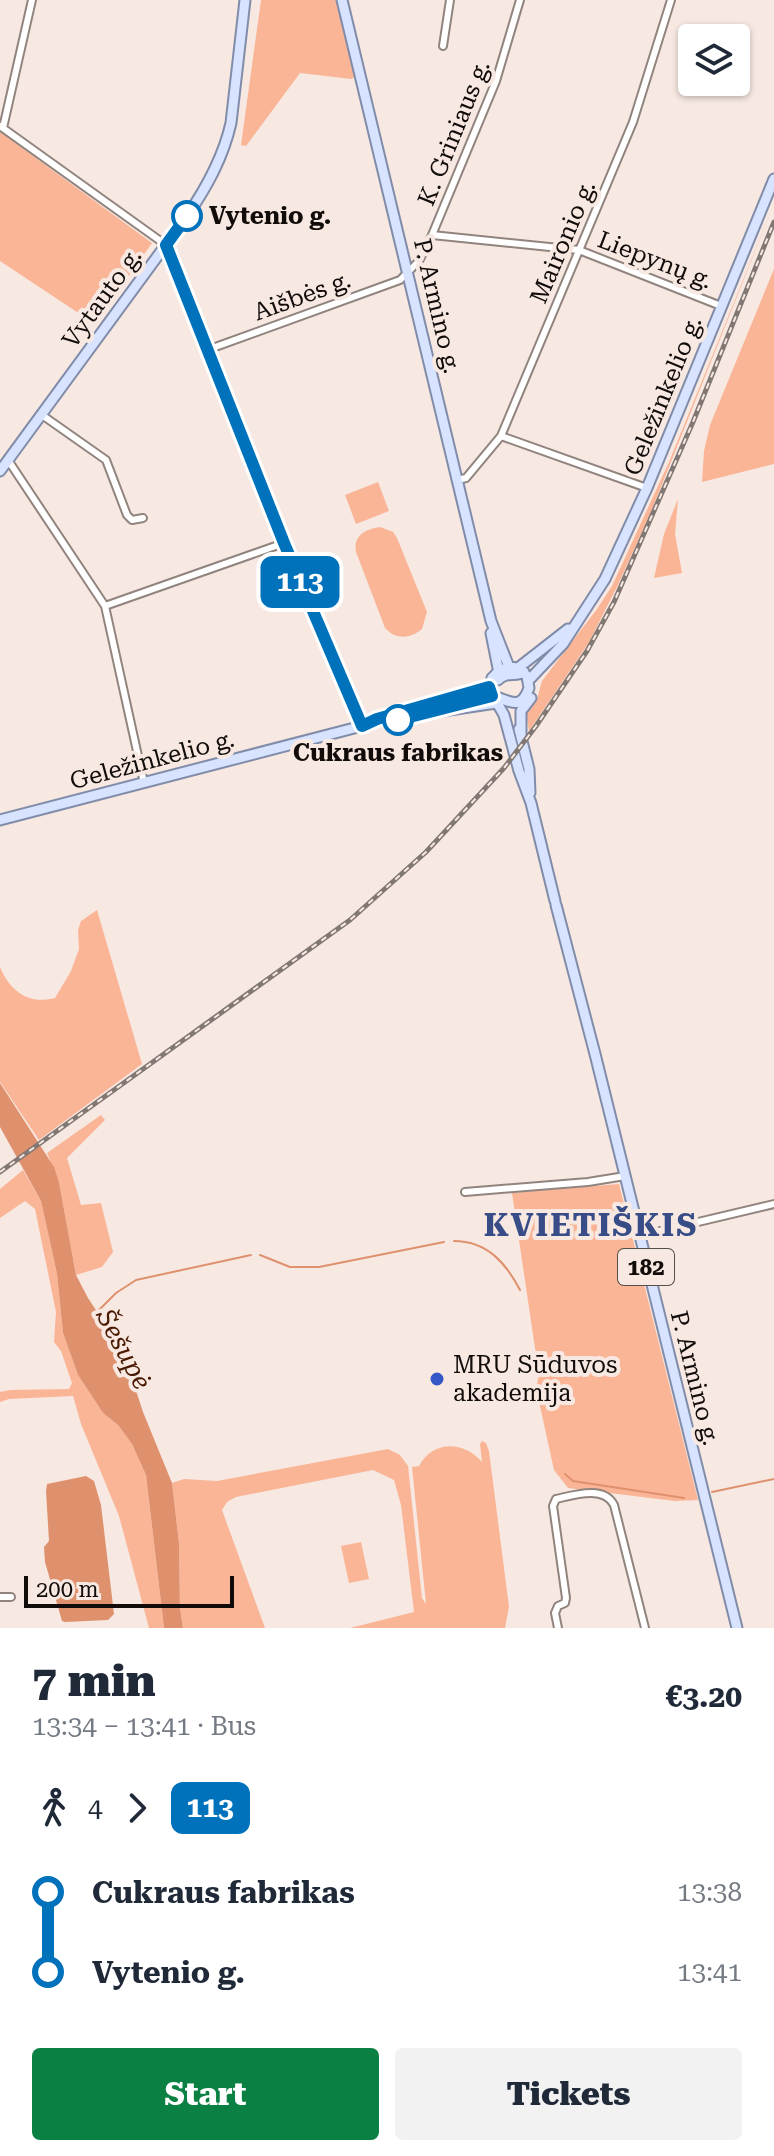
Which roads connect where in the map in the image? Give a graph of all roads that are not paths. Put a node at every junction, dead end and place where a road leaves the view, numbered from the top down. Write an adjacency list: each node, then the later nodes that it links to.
1 (32, 0): 8 (street)
2 (245, 0): 11 (main road, Vytauto g.)
3 (342, 0): 13 (main road, P. Armino g.)
4 (450, 0): 7 (street)
5 (520, 0): 10 (street, K. Griniaus g.)
6 (671, 0): 12 (street, Maironio g.)
7 (443, 46)
8 (1, 127): 11 (street)
9 (774, 179): 14 (main road, Geležinkelio g.)
10 (432, 235): 12 (street, Liepynų g.); 13 (street, K. Griniaus g.)
11 (166, 245): 15 (street); 16 (main road, Vytauto g.)
12 (579, 250): 14 (street, Liepynų g.); 17 (street, Maironio g.)
13 (409, 273): 15 (street, Aišbės g.); 20 (main road, P. Armino g.)
14 (721, 306): 21 (main road, Geležinkelio g.)
15 (207, 350): 23 (street)
16 (42, 415): 18 (main road, Vytauto g.); 22 (street)
17 (501, 436): 20 (street, Maironio g.); 21 (street)
18 (8, 460): 19 (main road, Vytauto g.); 24 (street)
19 (0, 471)
20 (457, 480): 26 (main road, P. Armino g.)
21 (647, 488): 25 (main road, Geležinkelio g.)
22 (143, 518)
23 (284, 543): 24 (street); 28 (street)
24 (105, 606): 30 (street)
25 (561, 641): 26 (main road, Geležinkelio g.); 26 (main road, Geležinkelio g.); 29 (main road)
26 (513, 673): 27 (main road, P. Armino g.); 27 (main road)
27 (500, 698): 28 (main road, Geležinkelio g.); 28 (main road, Geležinkelio g.); 29 (main road, P. Armino g.); 29 (main road, P. Armino g. / 182)
28 (362, 726): 30 (main road, Geležinkelio g.)
29 (516, 736): 32 (main road, P. Armino g. / 182)
30 (144, 783): 31 (main road, Geležinkelio g.)
31 (0, 820)
32 (625, 1176): 33 (street); 35 (main road, P. Armino g. / 182)
33 (465, 1192)
34 (774, 1204): 35 (street)
35 (639, 1236): 40 (main road, P. Armino g. / 182)
36 (0, 1597): 37 (street)
37 (11, 1597)
38 (558, 1628): 39 (street)
39 (645, 1628)
40 (737, 1628)

